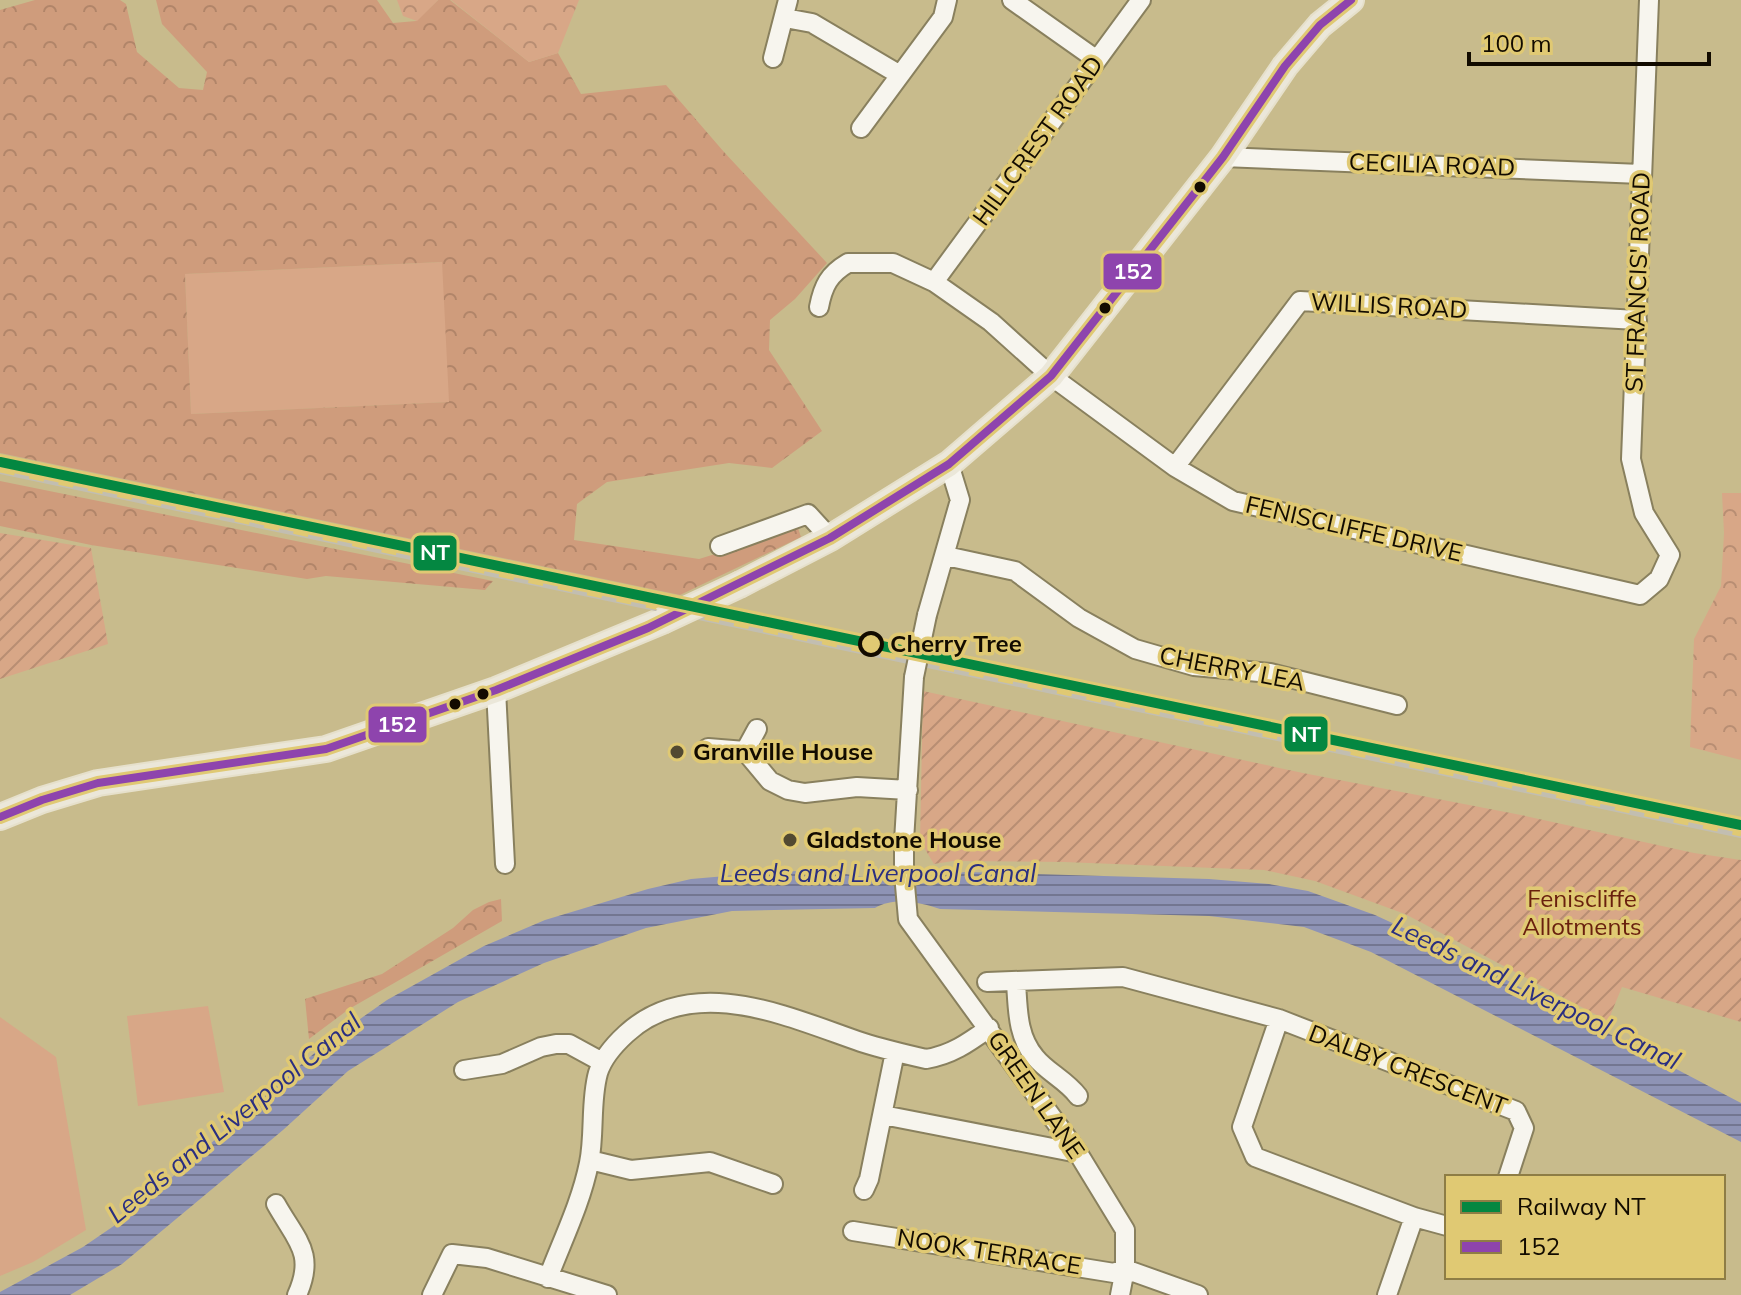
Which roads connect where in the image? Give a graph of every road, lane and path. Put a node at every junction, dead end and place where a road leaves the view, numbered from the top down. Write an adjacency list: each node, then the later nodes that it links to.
1 (947, 0): 9 (street)
2 (1012, 0): 8 (street)
3 (1141, 0): 8 (street, HILLCREST ROAD)
4 (1351, 0): 11 (main road)
5 (1649, 0): 12 (street, ST FRANCIS' ROAD)
6 (786, 9): 7 (street); 9 (street)
7 (773, 58)
8 (1097, 60): 13 (street, HILLCREST ROAD)
9 (900, 75): 10 (street)
10 (861, 128)
11 (1223, 157): 12 (street, CECILIA ROAD); 16 (main road)
12 (1641, 174): 15 (street, ST FRANCIS' ROAD)
13 (934, 282): 14 (street, FENISCLIFFE DRIVE); 16 (street, FENISCLIFFE DRIVE)
14 (819, 307)
15 (1637, 320): 18 (street, WILLIS ROAD); 21 (street, ST FRANCIS' ROAD)
16 (1051, 376): 17 (main road); 18 (street, FENISCLIFFE DRIVE)
17 (949, 464): 19 (main road); 22 (street)
18 (1175, 467): 21 (street, FENISCLIFFE DRIVE)
19 (830, 538): 20 (street); 23 (main road, bridge)
20 (720, 546)
21 (1670, 555)
22 (946, 556): 24 (street, CHERRY LEA); 28 (street, bridge)
23 (496, 690): 29 (main road); 30 (street)
24 (1397, 705)
25 (757, 729): 27 (street)
26 (708, 748): 27 (street)
27 (745, 751): 28 (street)
28 (908, 790): 34 (street, GREEN LANE)
29 (0, 817)
30 (505, 864)
31 (987, 982): 32 (street, DALBY CRESCENT)
32 (1016, 983): 33 (street, DALBY CRESCENT); 38 (street)
33 (1279, 1019): 42 (street, DALBY CRESCENT); 46 (street, DALBY CRESCENT)
34 (989, 1028): 35 (street); 40 (street, GREEN LANE)
35 (895, 1052): 36 (street); 39 (street)
36 (602, 1062): 37 (street); 41 (street)
37 (464, 1070)
38 (1078, 1096)
39 (883, 1115): 40 (street); 44 (street)
40 (1078, 1153): 49 (street, GREEN LANE)
41 (590, 1160): 43 (street); 50 (street)
42 (1509, 1175)
43 (773, 1184)
44 (864, 1190)
45 (276, 1204): 51 (street)
46 (1414, 1217): 47 (street, DALBY CRESCENT); 56 (street)
47 (1445, 1225)
48 (853, 1231): 49 (street, NOOK TERRACE)
49 (1125, 1269): 54 (street, GREEN LANE); 55 (street, NOOK TERRACE)
50 (548, 1278): 52 (street); 53 (street)
51 (297, 1295)
52 (432, 1295)
53 (607, 1295)
54 (1120, 1295)
55 (1198, 1295)
56 (1387, 1295)

